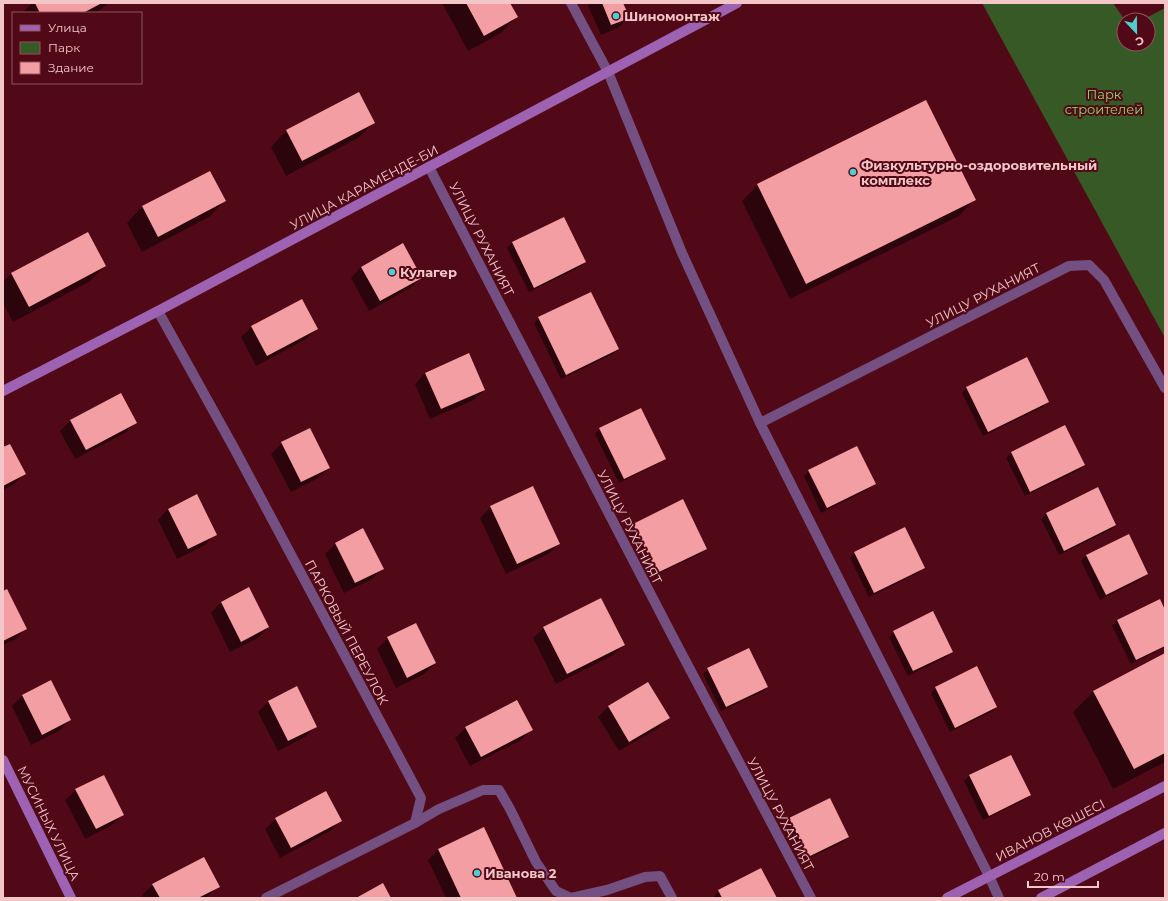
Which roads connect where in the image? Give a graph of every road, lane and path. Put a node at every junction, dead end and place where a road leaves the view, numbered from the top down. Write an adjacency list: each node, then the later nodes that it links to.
1 (571, 3): 3 (street)
2 (737, 3): 3 (street, УЛИЦА КАРАМЕНДЕ-БИ)
3 (608, 72): 4 (street, УЛИЦА КАРАМЕНДЕ-БИ); 8 (street)
4 (429, 167): 5 (street, УЛИЦА КАРАМЕНДЕ-БИ); 17 (street, УЛИЦУ РУХАНИЯТ)
5 (158, 311): 7 (street, УЛИЦА КАРАМЕНДЕ-БИ); 11 (street, ПАРКОВЫЙ ПЕРЕУЛОК)
6 (1165, 388): 8 (street, УЛИЦУ РУХАНИЯТ)
7 (3, 391)
8 (760, 423): 13 (street)
9 (3, 760): 14 (street, МУСИНЫХ УЛИЦА)
10 (1165, 786): 13 (street, ИВАНОВ КӨШЕСІ)
11 (415, 823): 15 (street); 16 (street)
12 (1165, 833): 20 (street)
13 (989, 876): 18 (street, ИВАНОВ КӨШЕСІ); 19 (street)
14 (71, 898)
15 (266, 898)
16 (672, 898)
17 (811, 898)
18 (947, 898)
19 (1000, 898)
20 (1041, 898)

